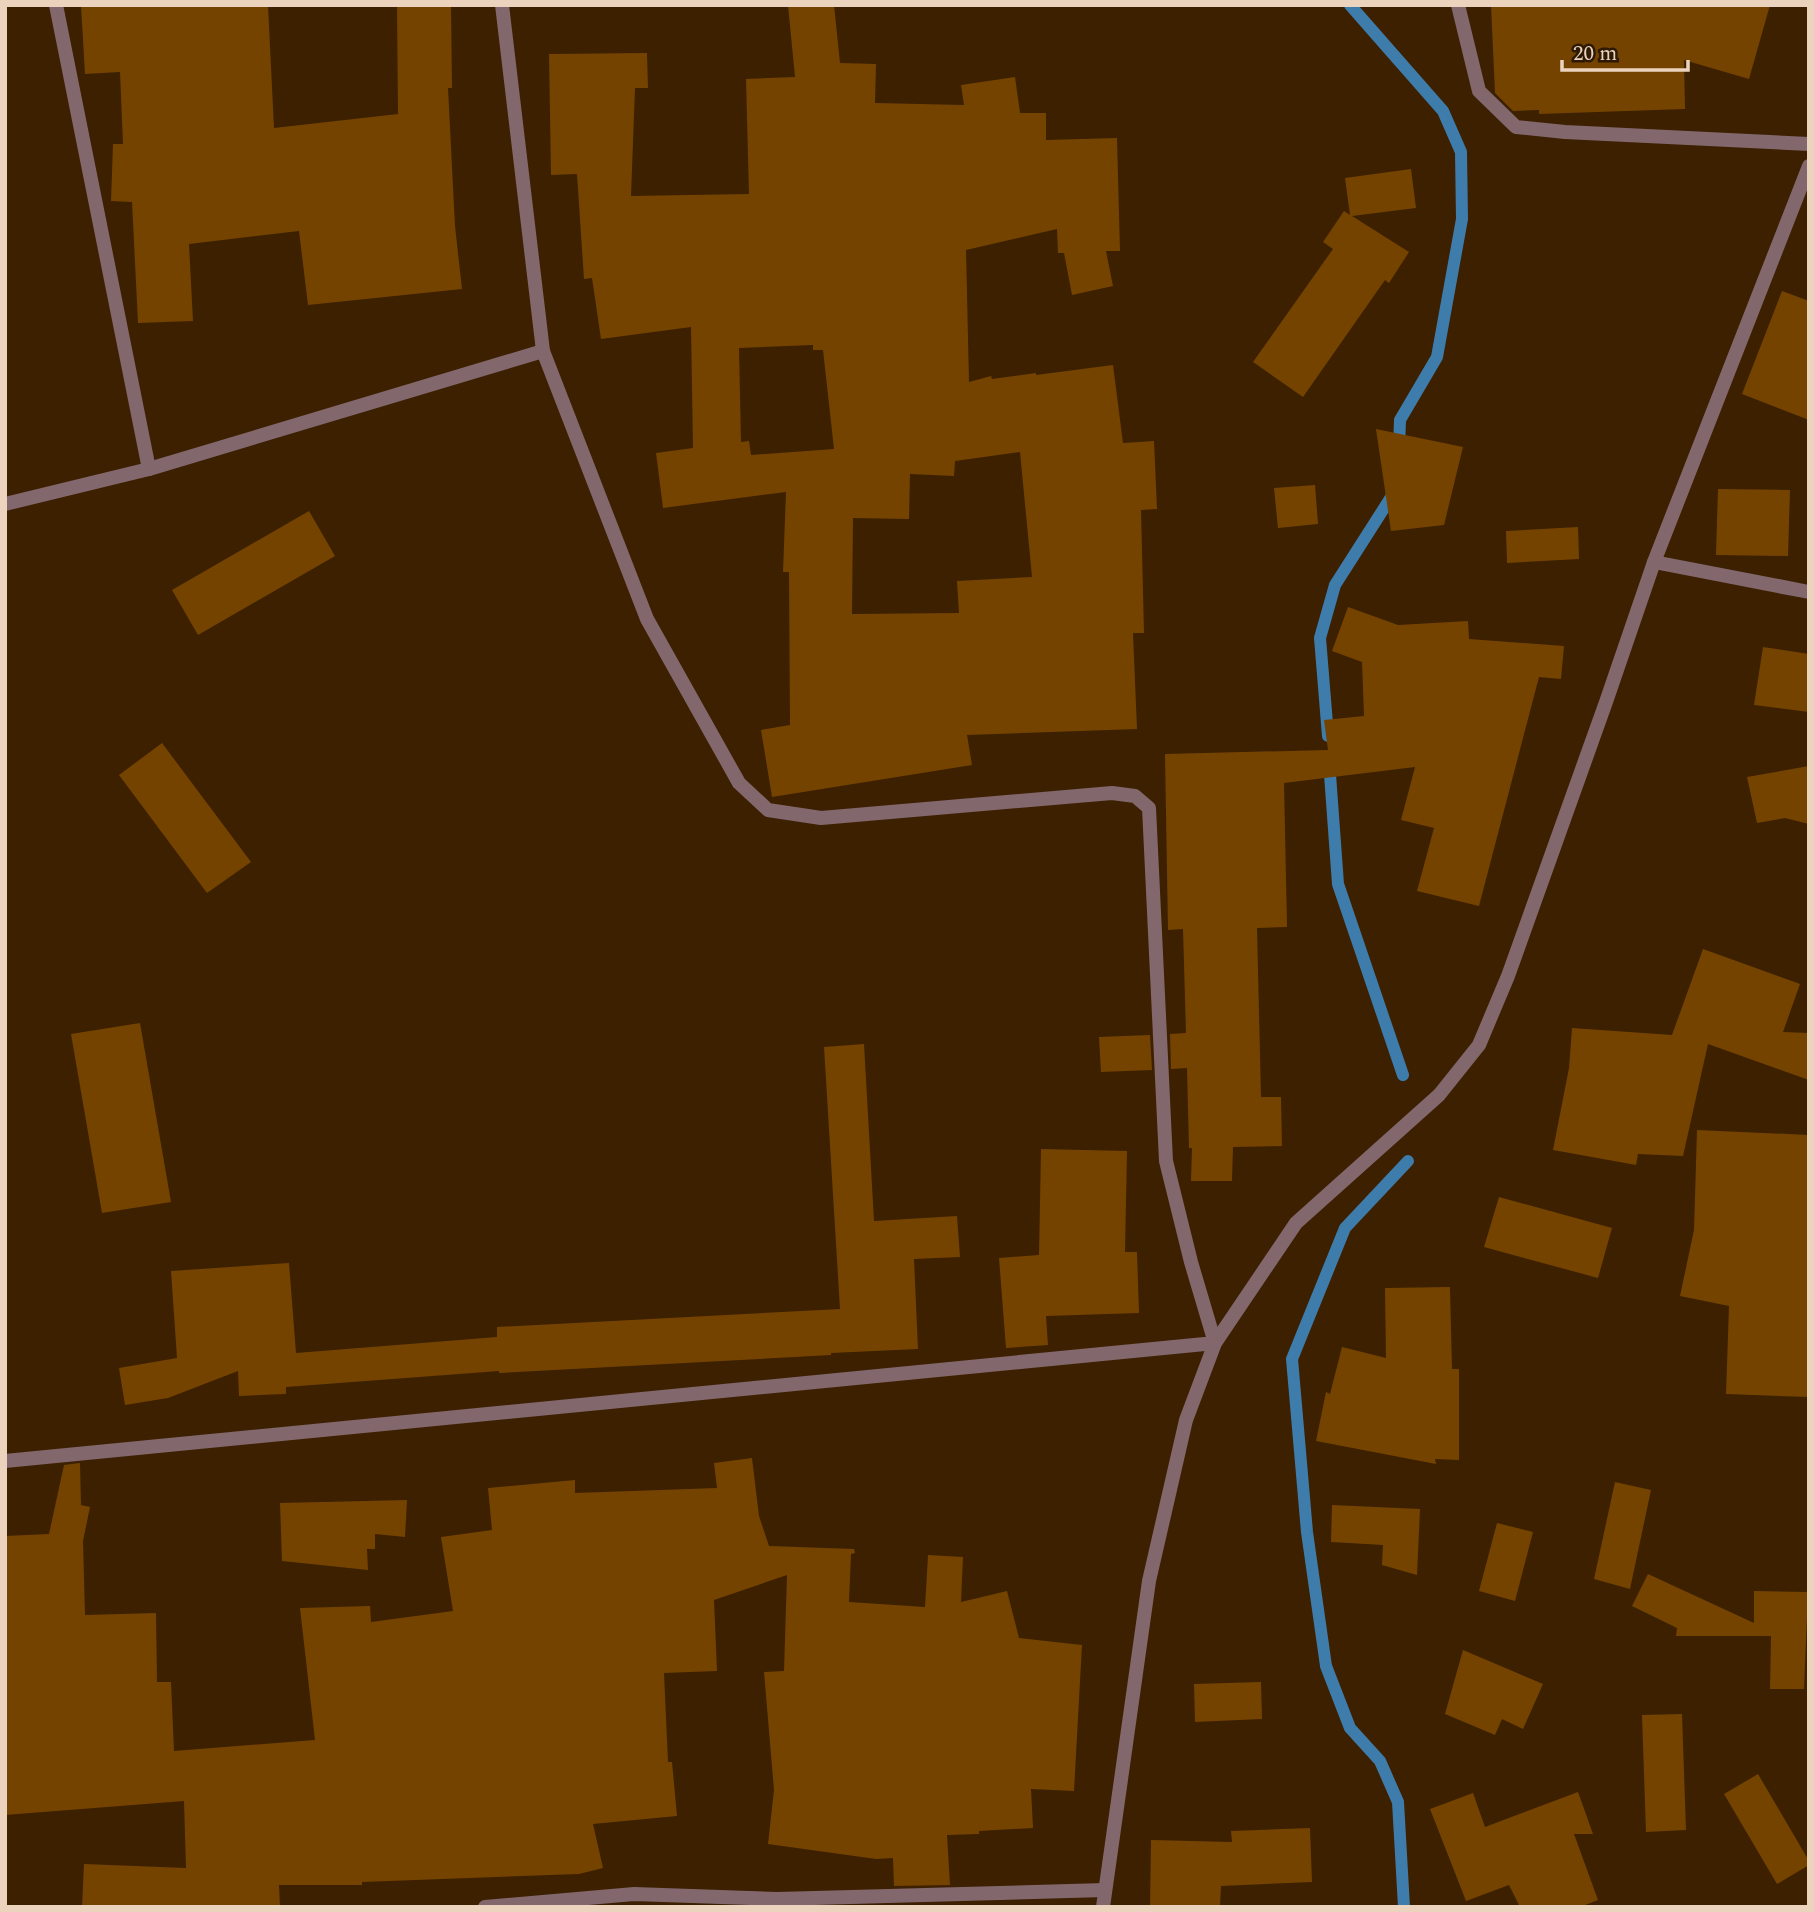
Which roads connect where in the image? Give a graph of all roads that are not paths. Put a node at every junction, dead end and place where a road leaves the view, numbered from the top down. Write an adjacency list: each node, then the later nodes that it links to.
1 (56, 5): 7 (street)
2 (502, 5): 6 (street)
3 (1458, 5): 4 (street)
4 (1809, 144)
5 (1809, 166): 9 (street)
6 (543, 351): 7 (street); 11 (street)
7 (149, 469): 8 (street)
8 (5, 504)
9 (1654, 562): 10 (street); 11 (street)
10 (1809, 592)
11 (1215, 1343): 12 (street); 13 (street)
12 (5, 1461)
13 (1105, 1890): 14 (street); 15 (street)
14 (485, 1907)
15 (1103, 1907)

